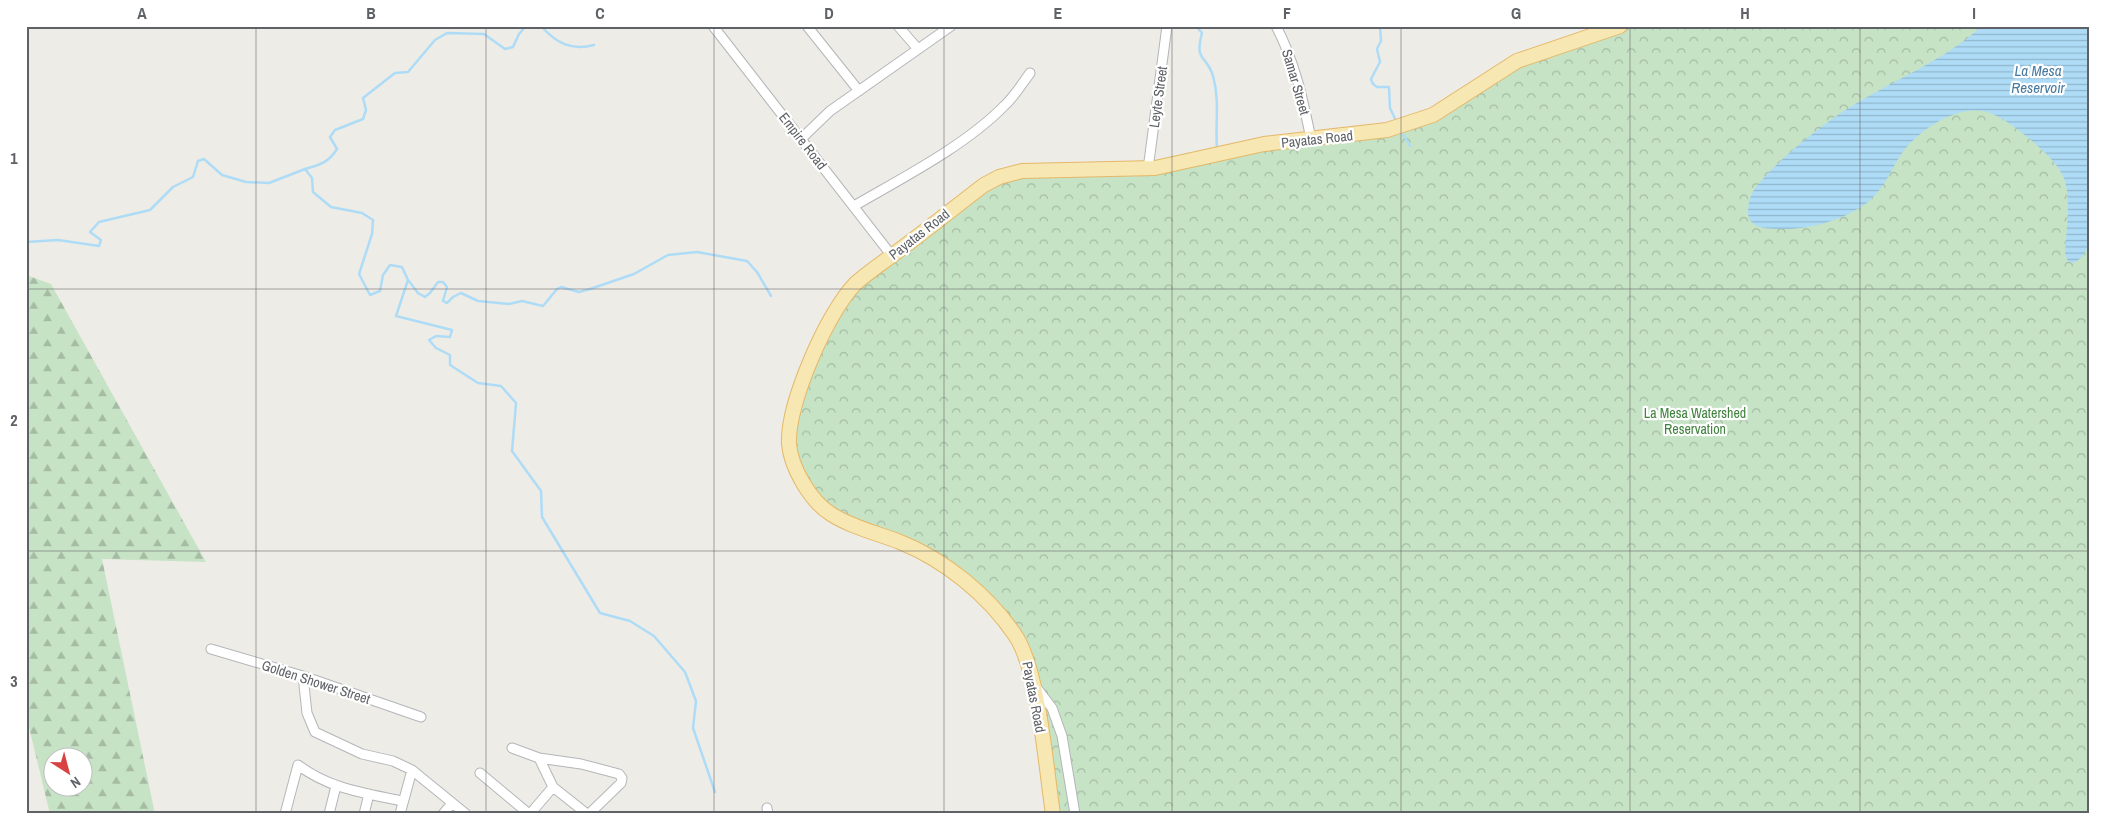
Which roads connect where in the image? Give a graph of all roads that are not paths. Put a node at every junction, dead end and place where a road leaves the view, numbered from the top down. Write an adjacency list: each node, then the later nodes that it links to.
1 (713, 26): 11 (street, Empire Road)
2 (807, 26): 10 (street)
3 (898, 26): 8 (street)
4 (951, 26): 8 (street)
5 (1167, 26): 13 (street, Leyte Street)
6 (1276, 26): 12 (street, Samar Street)
7 (1620, 26): 12 (main road, Payatas Road)
8 (918, 49): 10 (street)
9 (1030, 73): 14 (street)
10 (859, 91): 11 (street)
11 (802, 138): 14 (street, Empire Road)
12 (1312, 139): 13 (main road, Payatas Road)
13 (1148, 168): 15 (main road, Payatas Road)
14 (854, 206): 15 (street, Empire Road)
15 (892, 256): 18 (main road, Payatas Road)
16 (211, 649): 17 (street, Golden Shower Street)
17 (303, 676): 19 (street, Golden Shower Street); 22 (street)
18 (1033, 682): 37 (main road, Payatas Road); 38 (street)
19 (421, 717)
20 (512, 748): 21 (street)
21 (540, 758): 25 (street); 36 (street)
22 (412, 770): 27 (street); 28 (street)
23 (480, 773): 35 (street)
24 (336, 786): 26 (street); 29 (street); 30 (street)
25 (553, 787): 35 (street); 36 (street)
26 (369, 794): 27 (street); 31 (street)
27 (402, 801): 32 (street)
28 (452, 803): 33 (street); 34 (street)
29 (284, 814)
30 (329, 814)
31 (364, 814)
32 (400, 814)
33 (443, 814)
34 (466, 814)
35 (529, 814)
36 (588, 814)
37 (1053, 814)
38 (1075, 814)

